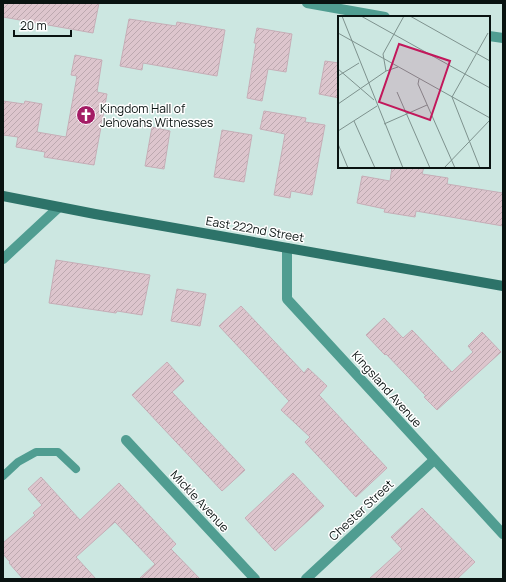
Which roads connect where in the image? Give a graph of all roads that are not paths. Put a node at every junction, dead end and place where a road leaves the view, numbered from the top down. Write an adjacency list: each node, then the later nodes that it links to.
1 (307, 3): 2 (street)
2 (379, 16)
3 (490, 36): 4 (street)
4 (503, 38)
5 (3, 196): 6 (street, East 222nd Street)
6 (59, 207): 7 (street, East 222nd Street); 8 (street)
7 (287, 248): 9 (street, East 222nd Street); 11 (street, Kingsland Avenue)
8 (3, 259)
9 (503, 286)
10 (126, 440): 15 (street, Mickle Avenue)
11 (434, 460): 14 (street, Kingsland Avenue); 16 (street, Chester Street)
12 (76, 469): 13 (lane)
13 (3, 476)
14 (503, 534)
15 (255, 579)
16 (306, 579)

